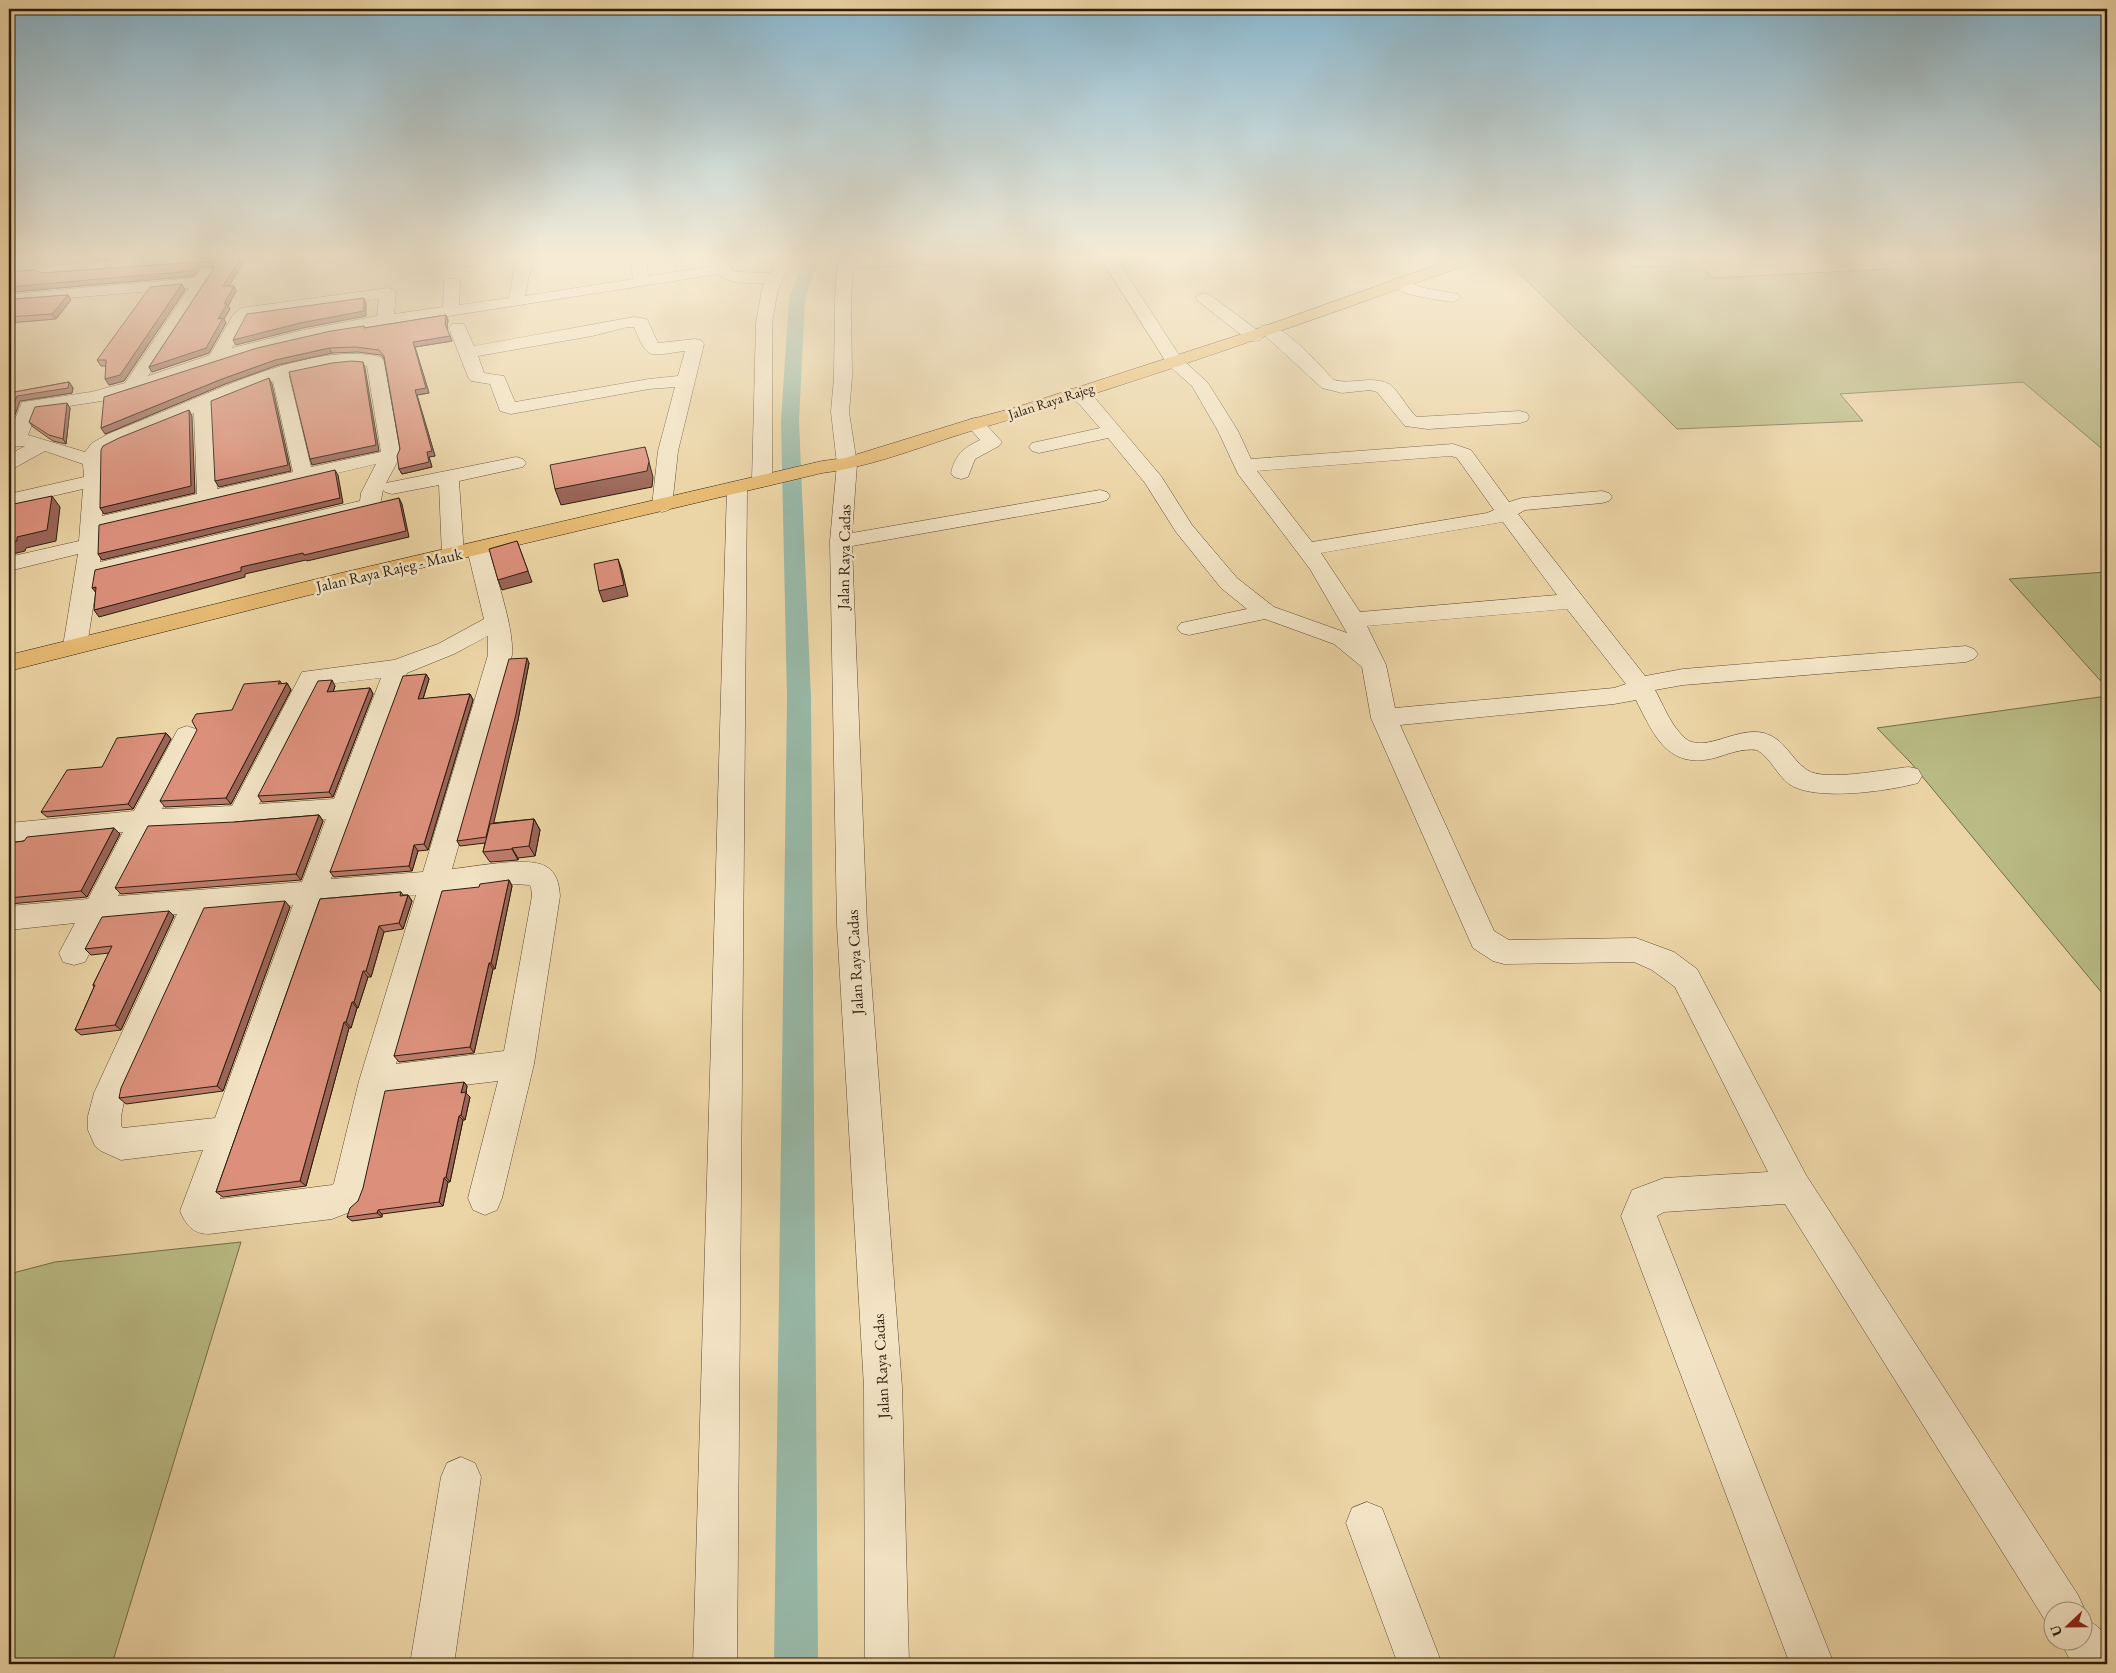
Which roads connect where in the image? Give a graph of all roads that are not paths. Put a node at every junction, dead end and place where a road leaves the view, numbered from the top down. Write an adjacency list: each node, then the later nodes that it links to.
1 (164, 337): 17 (street)
2 (229, 337): 13 (street)
3 (292, 337): 13 (street)
4 (462, 337): 12 (street)
5 (559, 337): 12 (street)
6 (647, 337): 16 (street)
7 (763, 337): 38 (street)
8 (842, 337): 32 (street, Jalan Raya Cadas)
9 (1159, 337): 14 (street)
10 (1248, 337): 14 (main road, Jalan Raya Rajeg)
11 (1273, 337): 23 (street)
12 (468, 353): 16 (street)
13 (217, 359): 17 (street)
14 (1174, 361): 19 (main road, Jalan Raya Rajeg); 33 (street)
15 (280, 374): 20 (street); 28 (street); 35 (street)
16 (685, 380): 44 (street)
17 (132, 386): 18 (street)
18 (112, 393): 21 (street); 26 (street)
19 (1076, 393): 24 (main road, Jalan Raya Rajeg); 25 (street)
20 (203, 402): 29 (street); 41 (street)
21 (29, 406): 22 (street); 26 (street)
22 (9, 408)
23 (1520, 417)
24 (975, 424): 32 (main road, Jalan Raya Rajeg); 34 (street)
25 (1113, 431): 27 (street); 53 (street)
26 (28, 434): 29 (street); 30 (street)
27 (1039, 448)
28 (391, 455): 35 (street); 51 (street)
29 (93, 461): 37 (street)
30 (9, 463)
31 (516, 463): 36 (street)
32 (834, 466): 38 (main road, Jalan Raya Rajeg); 47 (street, Jalan Raya Cadas)
33 (1243, 466): 45 (street); 48 (street)
34 (961, 473)
35 (303, 474): 41 (street)
36 (449, 477): 39 (street); 49 (street)
37 (94, 481): 43 (street); 46 (street)
38 (756, 482): 44 (main road, Jalan Raya Rajeg - Mauk); 86 (street)
39 (392, 488)
40 (1100, 496): 47 (street)
41 (207, 497): 46 (street)
42 (1602, 497): 45 (street)
43 (9, 500)
44 (662, 506): 49 (main road, Jalan Raya Rajeg - Mauk)
45 (1506, 512): 48 (street); 52 (street)
46 (89, 535): 50 (street); 51 (street)
47 (841, 541): 87 (street, Jalan Raya Cadas)
48 (1306, 549): 54 (street)
49 (466, 552): 55 (street); 57 (main road, Jalan Raya Rajeg - Mauk)
50 (9, 564)
51 (88, 571): 57 (street)
52 (1572, 601): 54 (street); 62 (street)
53 (1266, 612): 56 (street); 60 (street)
54 (1353, 620): 60 (street)
55 (497, 622): 61 (street); 70 (street)
56 (1189, 628)
57 (75, 646): 59 (main road, Jalan Raya Rajeg - Mauk)
58 (1966, 654): 62 (street)
59 (9, 663)
60 (1374, 665): 63 (street)
61 (397, 668): 66 (street); 67 (street)
62 (1641, 688): 63 (street); 65 (street)
63 (1384, 718): 79 (street)
64 (187, 735): 68 (street)
65 (1908, 776)
66 (345, 808): 67 (street); 71 (street)
67 (240, 816): 68 (street)
68 (143, 820): 69 (street); 73 (street)
69 (9, 832)
70 (434, 882): 71 (street); 76 (street); 77 (street)
71 (312, 893): 72 (street); 78 (street)
72 (198, 902): 73 (street); 78 (street)
73 (96, 909): 74 (street); 75 (street)
74 (9, 918)
75 (74, 953)
76 (518, 1064): 77 (street); 80 (street)
77 (375, 1081): 78 (street)
78 (227, 1132)
79 (1794, 1188): 83 (street); 89 (street)
80 (485, 1198)
81 (462, 1477): 85 (street)
82 (1367, 1524): 88 (street)
83 (2057, 1600)
84 (2088, 1650): 90 (street)
85 (432, 1664)
86 (715, 1664)
87 (887, 1664)
88 (1420, 1664)
89 (1812, 1664)
90 (2101, 1664)

